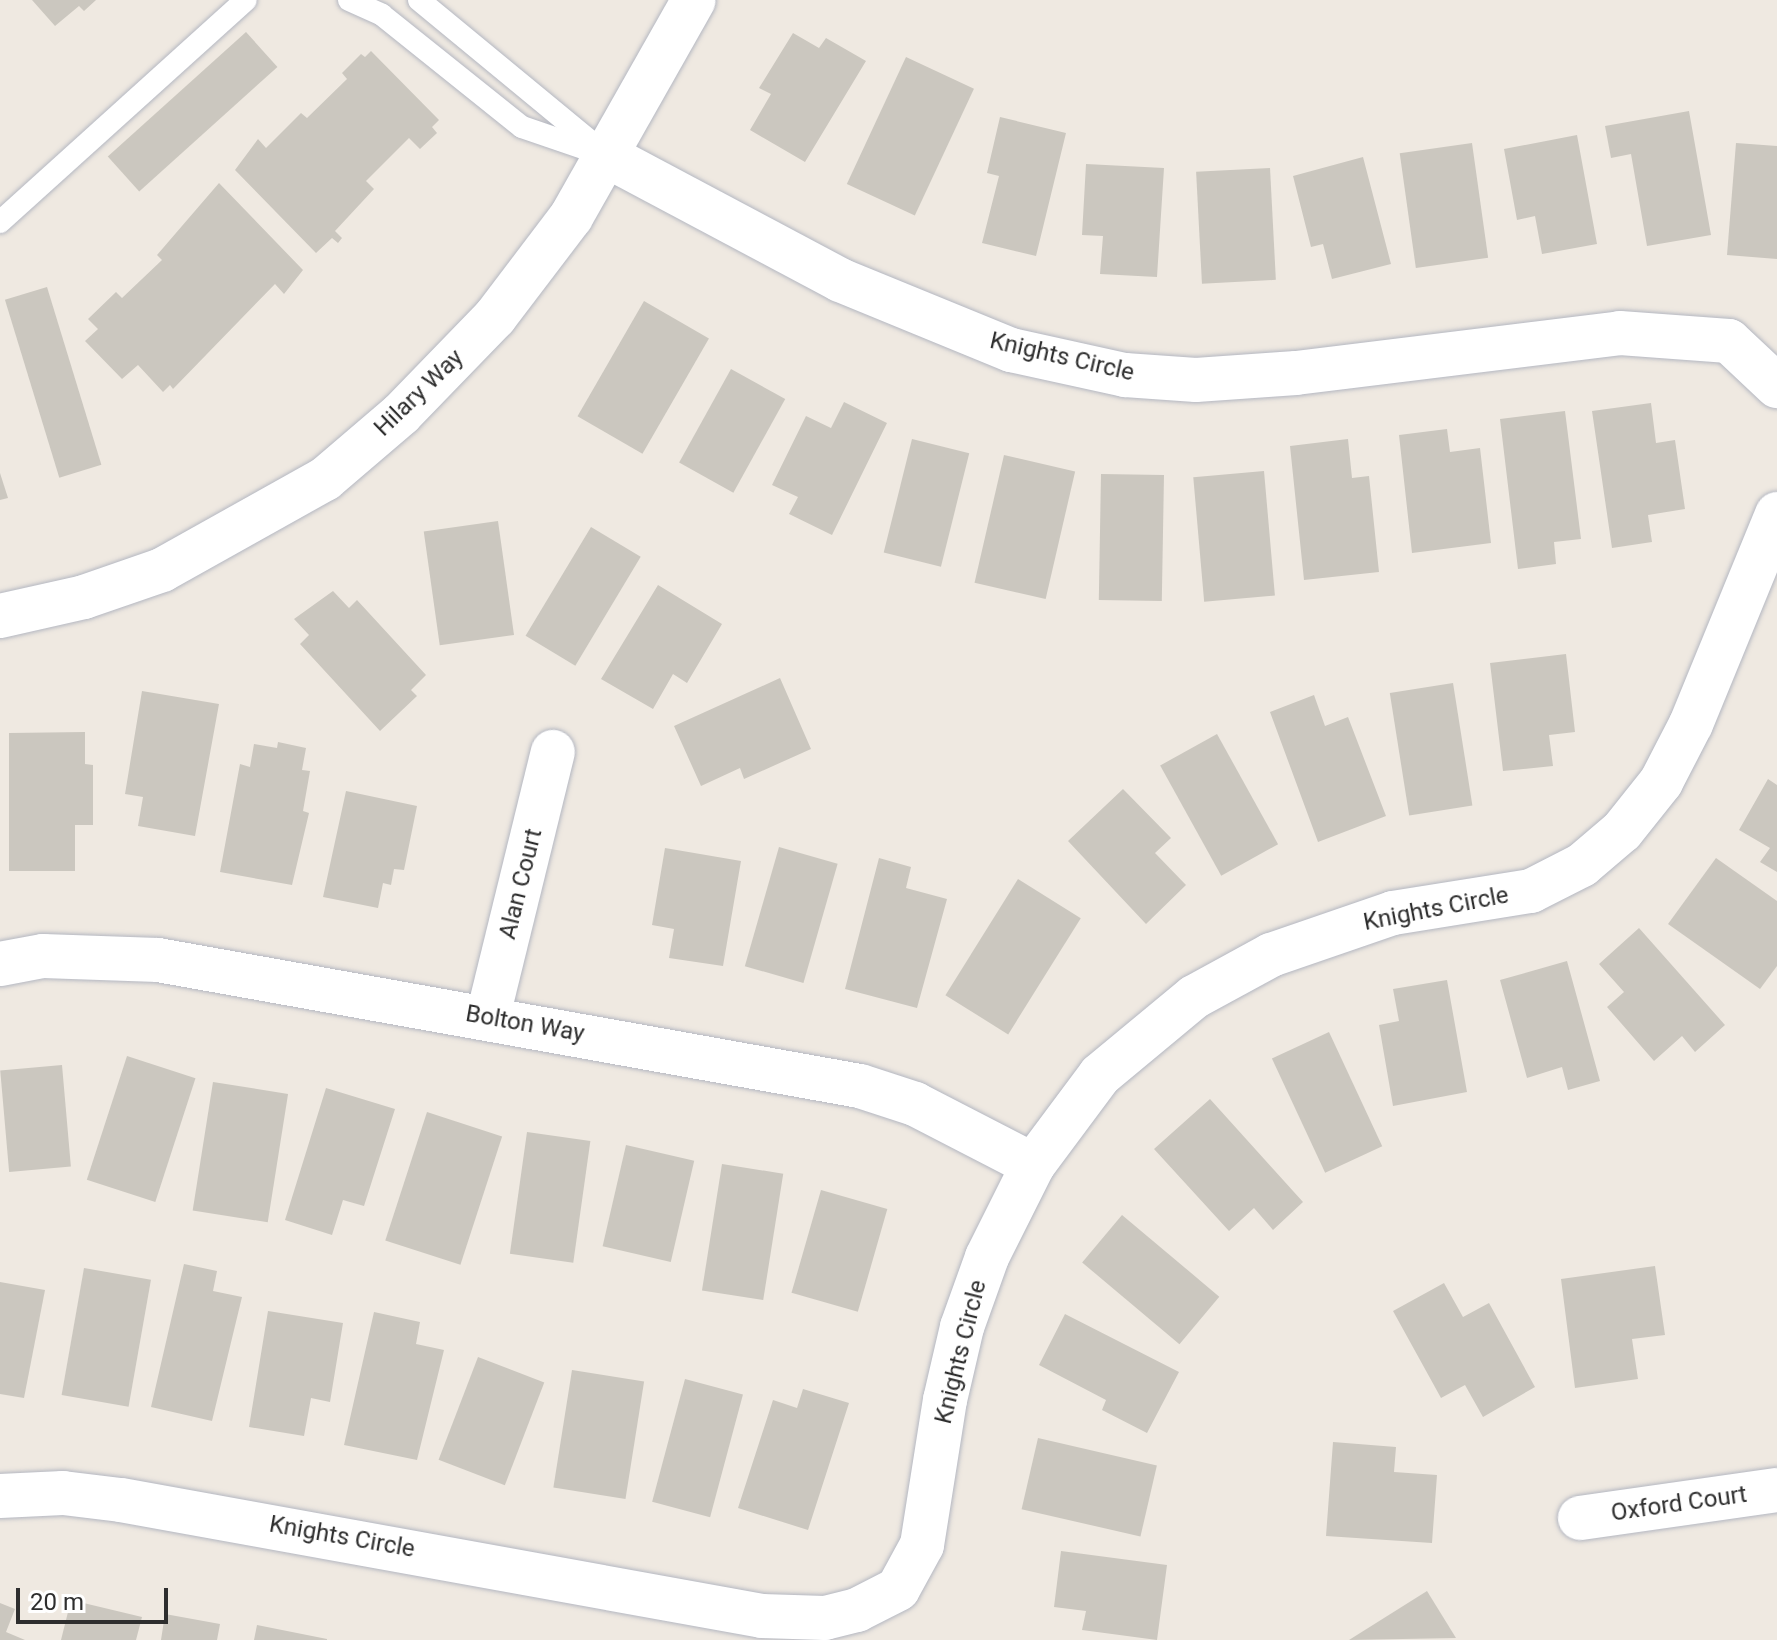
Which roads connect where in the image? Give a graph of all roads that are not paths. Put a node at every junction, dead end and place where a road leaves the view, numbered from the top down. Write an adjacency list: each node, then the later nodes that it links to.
1 (246, 0): 6 (lane)
2 (349, 0): 5 (lane)
3 (419, 0): 5 (lane)
4 (694, 0): 5 (street, Hilary Way)
5 (609, 157): 7 (street, Knights Circle); 9 (street, Hilary Way)
6 (0, 222)
7 (1777, 386)
8 (1777, 514): 13 (street, Knights Circle)
9 (0, 616)
10 (553, 752): 12 (street, Alan Court)
11 (0, 964): 12 (street, Bolton Way)
12 (488, 1016): 13 (street, Bolton Way)
13 (1033, 1165): 15 (street, Knights Circle)
14 (1777, 1490): 16 (street, Oxford Court)
15 (0, 1496)
16 (1580, 1518)

